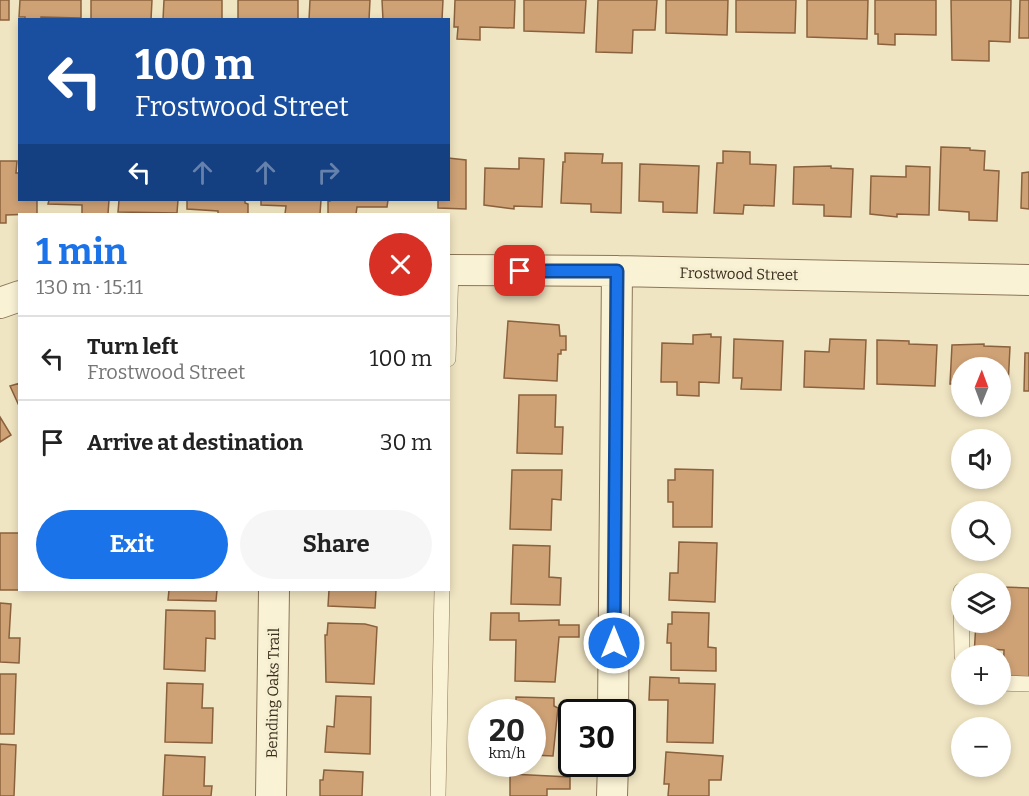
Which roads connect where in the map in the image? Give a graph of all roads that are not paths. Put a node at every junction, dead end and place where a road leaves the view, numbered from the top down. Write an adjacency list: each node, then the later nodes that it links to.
1 (450, 270): 2 (street, Frostwood Street)
2 (617, 271): 3 (street, Frostwood Street); 10 (street)
3 (1029, 280)
4 (18, 297): 5 (street)
5 (0, 303)
6 (274, 591): 12 (street, Bending Oaks Trail)
7 (442, 591): 13 (lane)
8 (1011, 683): 9 (lane)
9 (1029, 684)
10 (613, 699)
11 (613, 777): 14 (street)
12 (271, 796)
13 (438, 796)
14 (612, 796)

